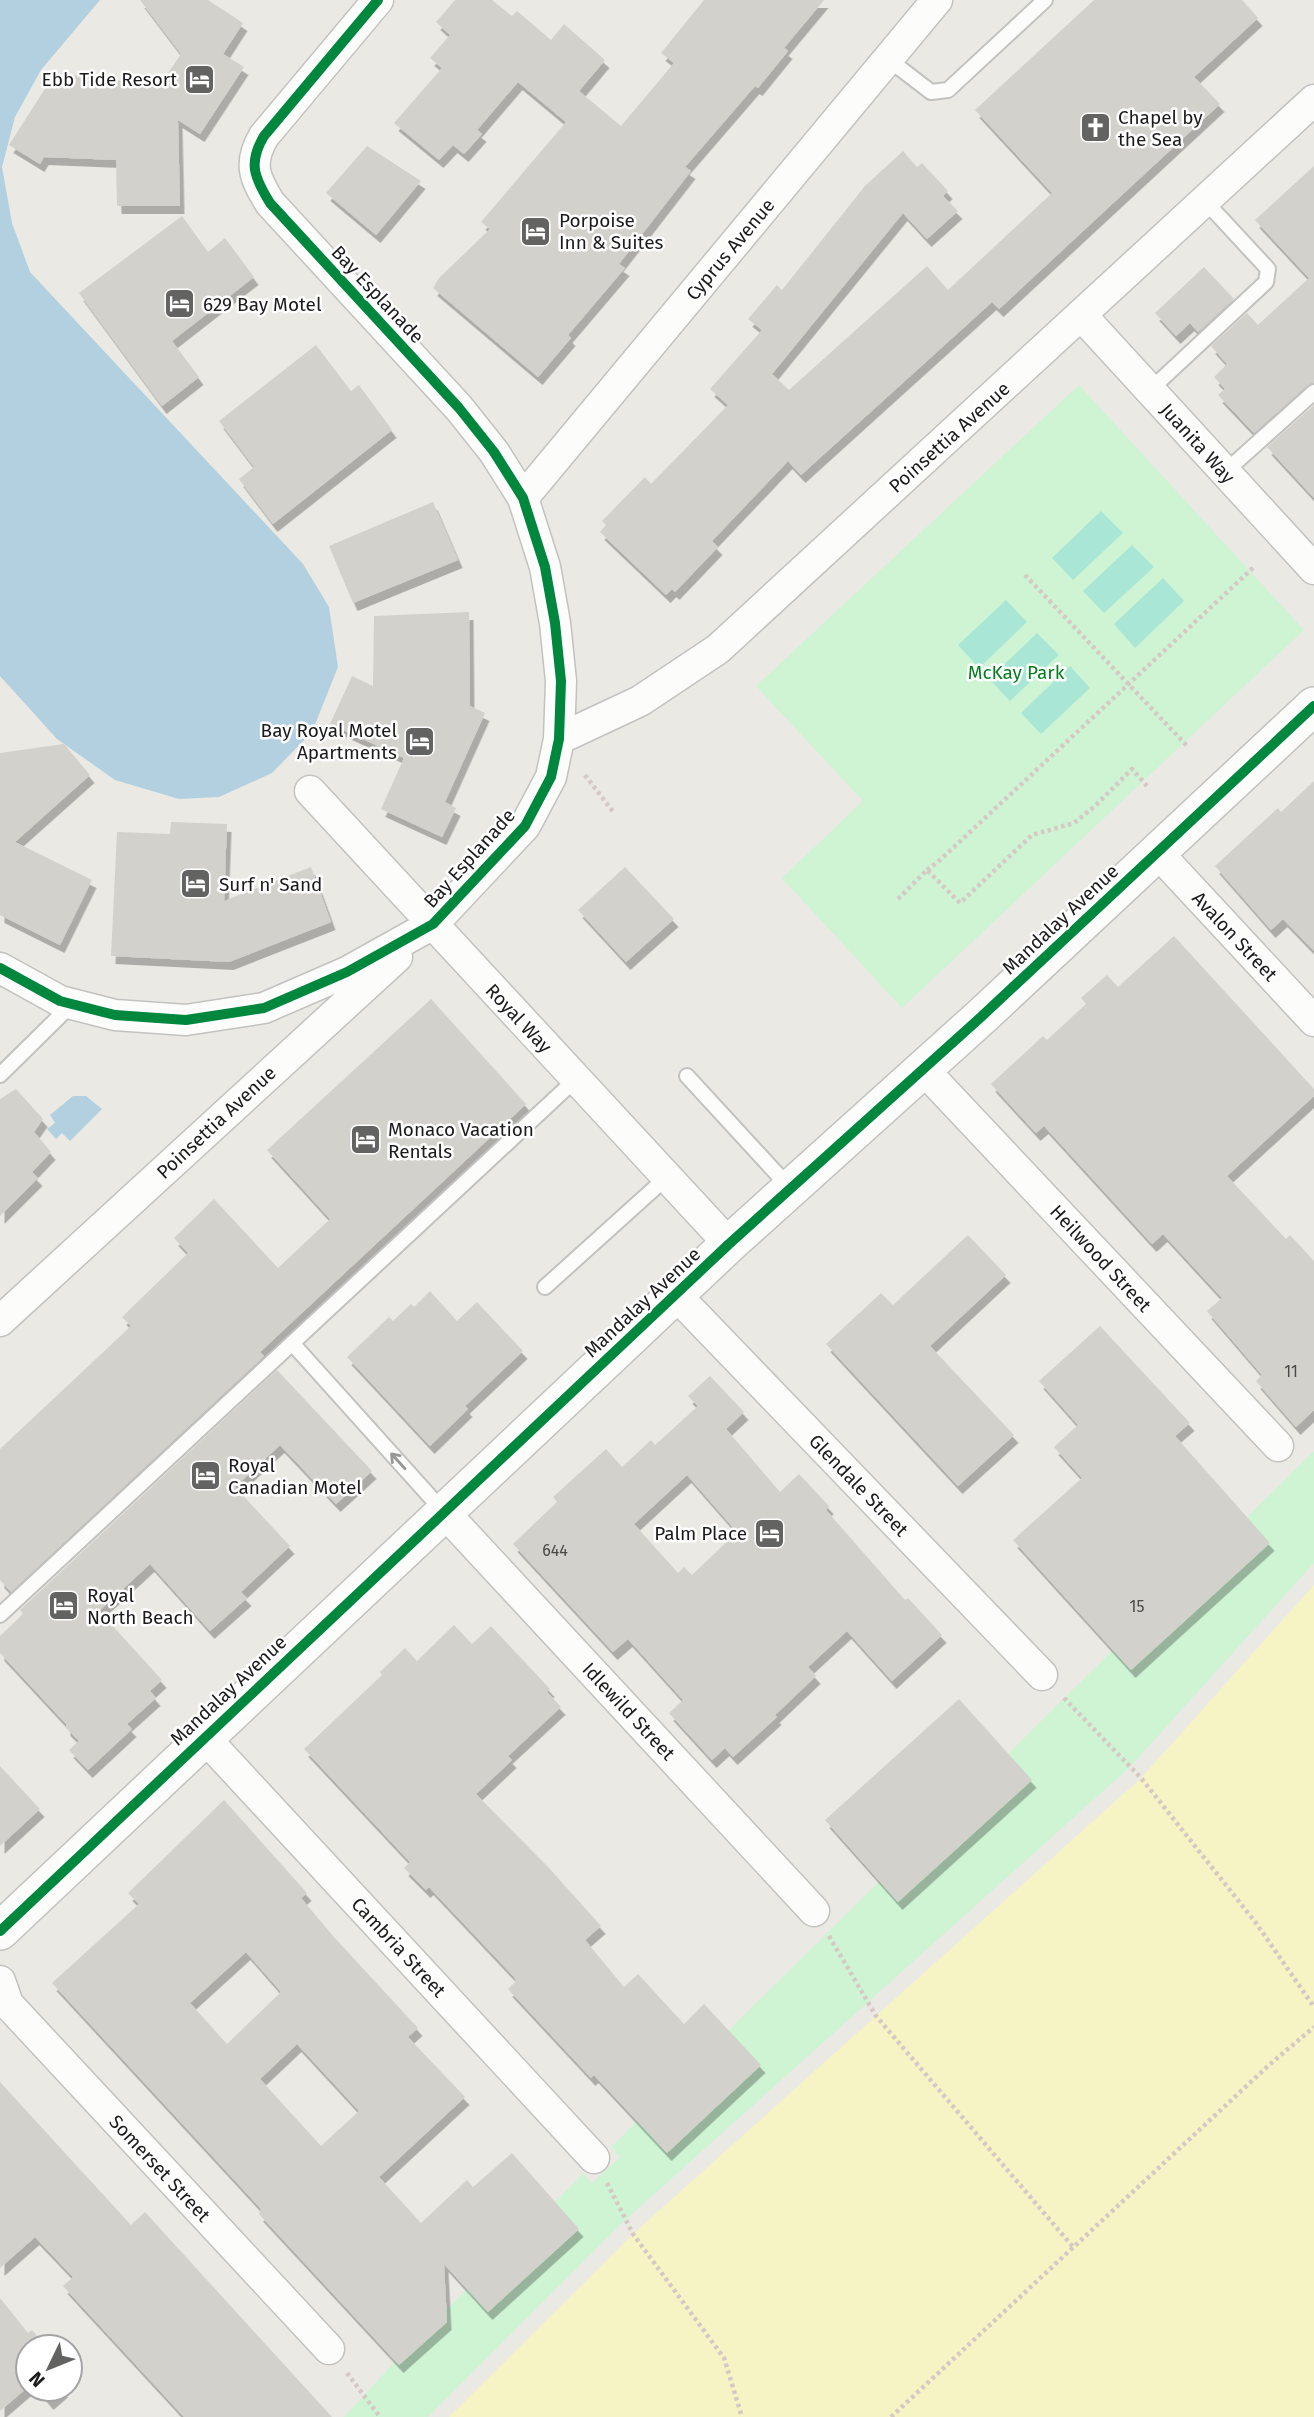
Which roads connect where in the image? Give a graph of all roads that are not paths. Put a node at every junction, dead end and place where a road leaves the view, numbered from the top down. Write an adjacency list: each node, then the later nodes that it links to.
1 (377, 0): 11 (street, Bay Esplanade)
2 (937, 0): 4 (street, Cyprus Avenue)
3 (1045, 0): 4 (lane)
4 (888, 60): 11 (street, Cyprus Avenue)
5 (1314, 100): 6 (street, Poinsettia Avenue)
6 (1205, 201): 7 (street, Poinsettia Avenue); 8 (lane)
7 (1082, 316): 8 (street, Juanita Way); 14 (street, Poinsettia Avenue)
8 (1150, 390): 10 (street, Juanita Way)
9 (1314, 392): 10 (lane)
10 (1225, 472): 12 (street, Juanita Way)
11 (523, 498): 14 (street, Bay Esplanade)
12 (1314, 569)
13 (1314, 706): 16 (street, Mandalay Avenue)
14 (559, 738): 17 (street, Bay Esplanade)
15 (310, 791): 17 (street, Royal Way)
16 (1157, 852): 20 (street, Avalon Street); 21 (street, Mandalay Avenue)
17 (433, 924): 19 (street, Bay Esplanade); 24 (street, Royal Way); 30 (street, Poinsettia Avenue)
18 (0, 968): 19 (street, Bay Esplanade)
19 (72, 1004): 22 (lane)
20 (1314, 1021)
21 (923, 1069): 26 (street, Mandalay Avenue); 32 (street, Heilwood Street)
22 (0, 1075)
23 (687, 1076): 26 (lane)
24 (575, 1080): 25 (street, Royal Way); 31 (lane)
25 (667, 1177): 27 (street, Royal Way); 28 (lane)
26 (791, 1189): 27 (street, Mandalay Avenue)
27 (729, 1244): 29 (street, Mandalay Avenue)
28 (545, 1287)
29 (676, 1295): 33 (street, Mandalay Avenue); 35 (street, Glendale Street)
30 (0, 1321)
31 (292, 1343): 33 (lane, one-way to 31); 34 (lane)
32 (1278, 1446)
33 (444, 1512): 36 (street, Mandalay Avenue); 37 (street, Idlewild Street)
34 (0, 1615)
35 (1042, 1675)
36 (204, 1737): 38 (street, Mandalay Avenue); 40 (street, Cambria Street)
37 (814, 1911)
38 (0, 1931)
39 (0, 1981): 41 (street, Somerset Street)
40 (594, 2158)
41 (329, 2349)

